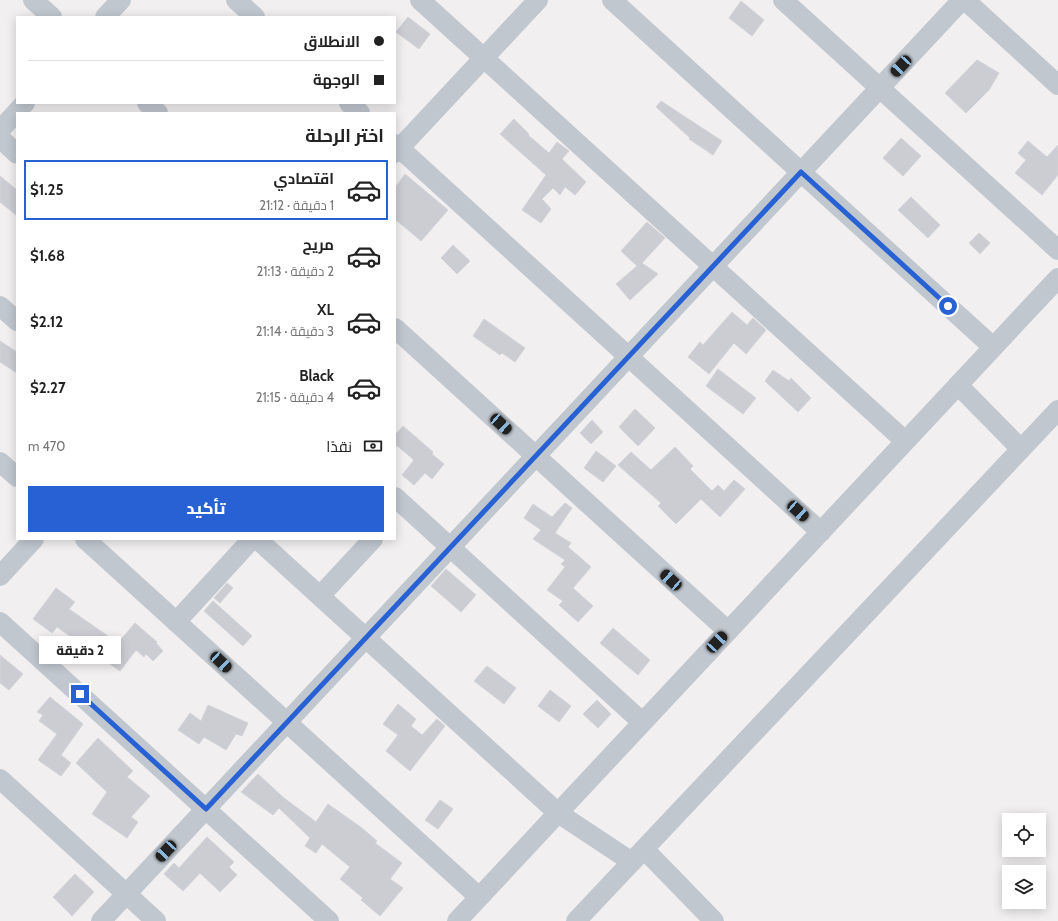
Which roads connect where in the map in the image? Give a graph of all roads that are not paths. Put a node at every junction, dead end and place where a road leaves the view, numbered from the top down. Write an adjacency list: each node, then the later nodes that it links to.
1 (33, 0): 9 (street)
2 (121, 0): 10 (street)
3 (236, 0): 11 (street)
4 (420, 0): 12 (street)
5 (538, 0): 12 (street)
6 (612, 0): 26 (street)
7 (783, 0): 14 (street)
8 (963, 0): 13 (street); 14 (street)
9 (51, 16)
10 (106, 16)
11 (254, 16)
12 (484, 58): 24 (street); 28 (street)
13 (1058, 85)
14 (880, 88): 26 (street); 27 (street)
15 (24, 104): 18 (street)
16 (148, 104): 19 (street)
17 (350, 104): 20 (street)
18 (17, 112)
19 (157, 112)
20 (359, 112)
21 (16, 113): 22 (street)
22 (0, 130)
23 (0, 138): 25 (street)
24 (396, 149): 34 (street)
25 (16, 153)
26 (801, 172): 28 (street); 33 (street)
27 (1058, 250)
28 (714, 266): 34 (street); 37 (street)
29 (1058, 278): 33 (street)
30 (0, 306): 31 (street)
31 (16, 321)
32 (396, 329): 39 (street)
33 (993, 347): 35 (street)
34 (629, 356): 39 (street); 43 (street)
35 (958, 385): 37 (street); 38 (street)
36 (1058, 410): 38 (street)
37 (905, 441): 43 (street)
38 (1021, 449): 61 (street)
39 (536, 456): 49 (street); 54 (street)
40 (0, 462): 41 (street)
41 (16, 476)
42 (398, 506): 49 (street)
43 (821, 532): 54 (street)
44 (33, 540): 50 (street)
45 (86, 540): 53 (street)
46 (251, 540): 53 (street)
47 (258, 540): 51 (street)
48 (372, 540): 51 (street)
49 (450, 547): 55 (street); 57 (street)
50 (0, 576)
51 (320, 596): 55 (street)
52 (0, 622): 59 (street)
53 (176, 622): 56 (street)
54 (728, 631): 57 (street)
55 (366, 638): 56 (street); 60 (street)
56 (287, 722): 59 (street); 63 (street)
57 (642, 722): 60 (street)
58 (0, 780): 62 (street)
59 (206, 809): 62 (street); 66 (street)
60 (558, 813): 61 (street); 63 (street)
61 (638, 856): 68 (street); 69 (street)
62 (126, 894): 64 (street); 65 (street)
63 (479, 897): 67 (street)
64 (101, 921)
65 (156, 921)
66 (329, 921)
67 (457, 921)
68 (576, 921)
69 (714, 921)

